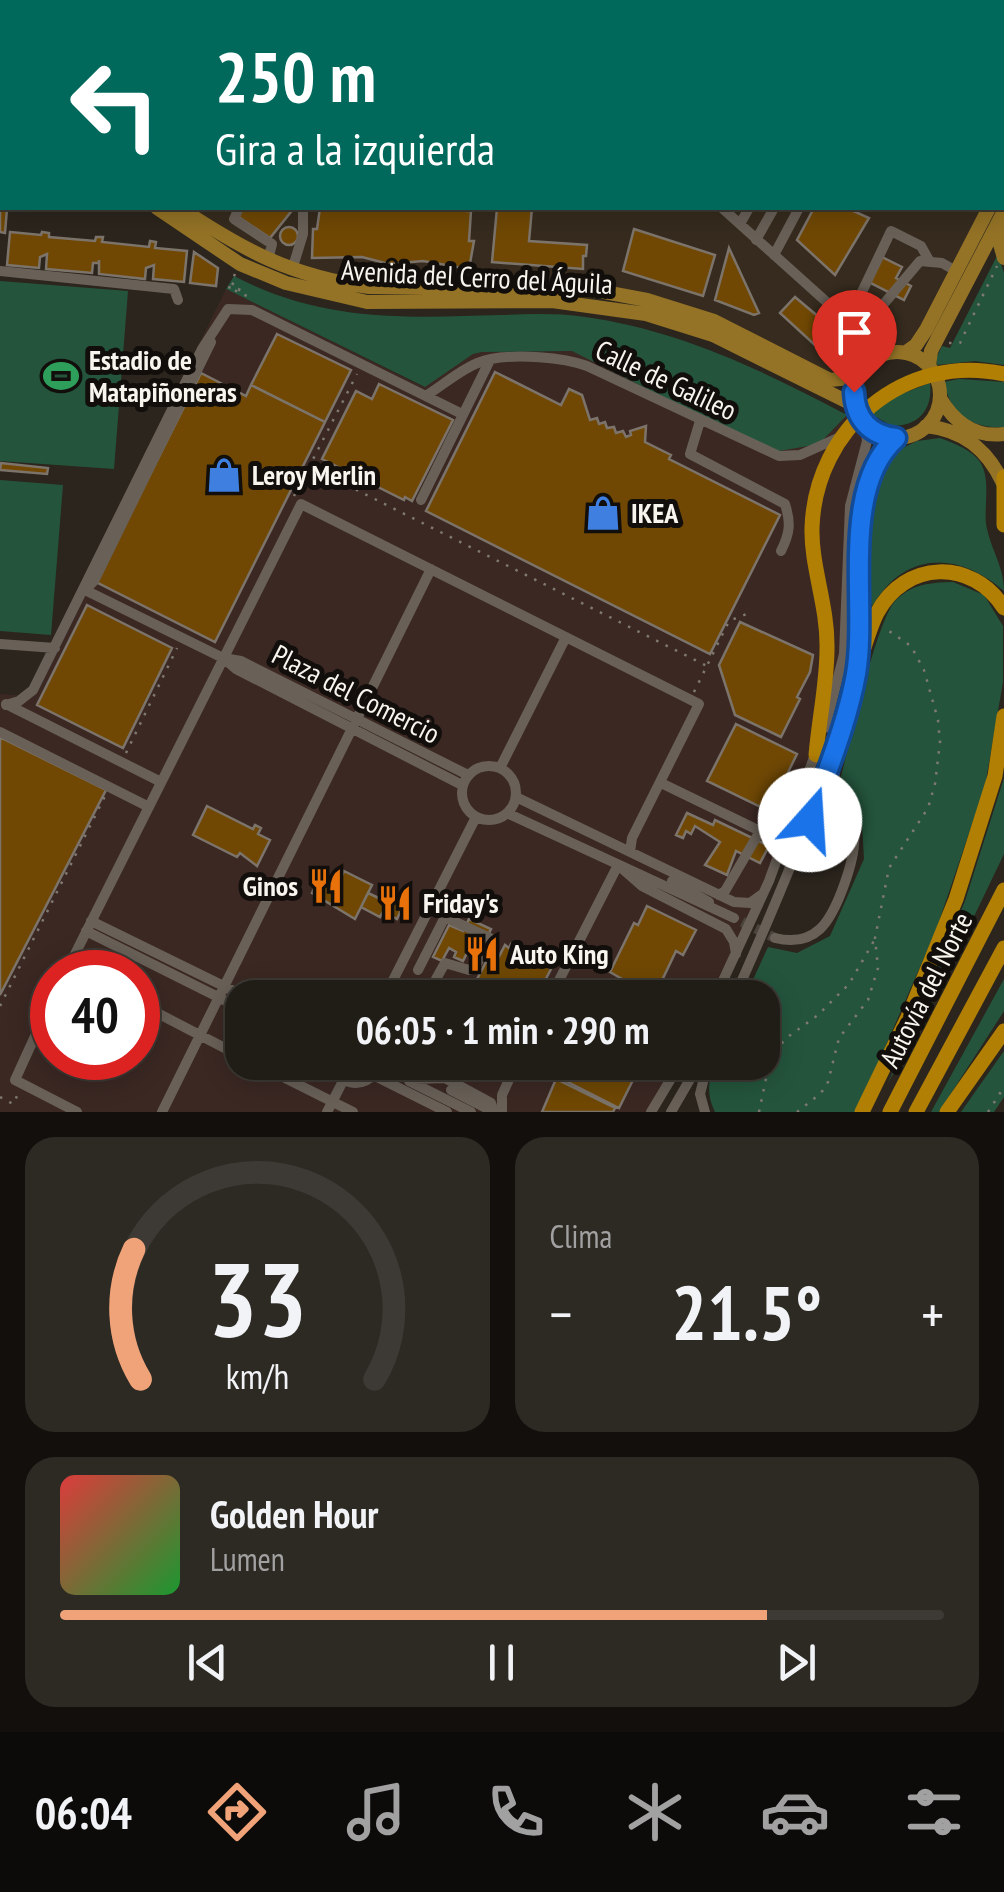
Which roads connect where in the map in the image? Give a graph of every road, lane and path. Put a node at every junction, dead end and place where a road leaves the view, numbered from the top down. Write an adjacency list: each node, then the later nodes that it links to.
1 (160, 210): 32 (main road, Avenida del Cerro del Águila)
2 (183, 210): 15 (main road, Avenida del Cerro del Águila)
3 (238, 210): 15 (street)
4 (303, 210): 18 (street)
5 (724, 210): 11 (street)
6 (747, 210): 11 (street)
7 (773, 210): 12 (street)
8 (798, 210): 14 (street)
9 (988, 210): 19 (main road)
10 (1004, 211): 13 (main road); 23 (main road)
11 (740, 224): 12 (street)
12 (756, 240): 14 (street)
13 (1002, 251): 23 (path)
14 (774, 256): 22 (street)
15 (268, 260): 18 (main road, Avenida del Cerro del Águila)
16 (930, 262): 19 (street); 21 (street); 21 (street)
17 (0, 270): 20 (street)
18 (292, 270): 28 (main road, Avenida del Cerro del Águila)
19 (956, 271): 24 (main road)
20 (178, 300)
21 (883, 307): 22 (street)
22 (860, 332): 24 (street); 28 (street)
23 (938, 338): 27 (main road)
24 (897, 353): 27 (main road); 28 (main road)
25 (491, 359): 31 (street, Calle de Galileo); 33 (street); 34 (street, Calle de Galileo)
26 (362, 364): 31 (street); 40 (path); 47 (street)
27 (928, 366): 30 (main road)
28 (864, 371): 32 (main road)
29 (1004, 374): 38 (highway)
30 (939, 391): 36 (main road); 37 (main road)
31 (427, 395): 33 (street)
32 (856, 406): 35 (main road)
33 (462, 414): 42 (street)
34 (700, 422): 38 (street, Calle de Galileo); 45 (street)
35 (865, 424): 39 (main road); 63 (street)
36 (926, 426): 39 (main road); 41 (main road)
37 (1004, 434)
38 (840, 438): 63 (highway)
39 (896, 438): 56 (street)
40 (310, 466): 43 (path); 55 (path)
41 (1003, 480): 44 (highway)
42 (421, 500)
43 (301, 504): 46 (street); 54 (street)
44 (1004, 525)
45 (781, 551)
46 (431, 569): 50 (street); 60 (street)
47 (85, 590): 53 (street); 54 (street, Plaza del Comercio)
48 (1004, 608): 56 (highway)
49 (882, 626): 87 (path)
50 (566, 637): 65 (street); 70 (street)
51 (0, 644): 53 (street)
52 (178, 647): 64 (path)
53 (55, 648): 57 (street)
54 (223, 658): 60 (street, Plaza del Comercio); 69 (street)
55 (707, 666)
56 (856, 672): 58 (street)
57 (3, 703): 64 (street)
58 (847, 710): 76 (street); 79 (street)
59 (1004, 716): 66 (highway)
60 (355, 724): 68 (street, Plaza del Comercio); 97 (street)
61 (0, 732): 71 (street)
62 (1004, 753): 66 (highway)
63 (816, 754): 67 (street)
64 (122, 762): 69 (street)
65 (500, 768): 68 (street); 72 (street)
66 (995, 776): 133 (highway)
67 (807, 778): 77 (street); 82 (street)
68 (465, 780): 75 (street)
69 (161, 782): 73 (street)
70 (661, 783): 77 (street); 80 (street)
71 (110, 787): 73 (street); 100 (path)
72 (516, 797): 74 (street); 78 (street)
73 (149, 807): 85 (street)
74 (507, 813): 75 (street); 81 (street)
75 (476, 817): 93 (street)
76 (810, 820): 79 (street); 96 (street)
77 (760, 831): 84 (street)
78 (615, 848): 80 (street); 81 (street)
79 (854, 850): 86 (street)
80 (630, 852): 84 (street)
81 (618, 864): 90 (street); 94 (street)
82 (769, 881): 84 (street); 90 (street)
83 (1004, 890): 134 (highway, Autovía del Norte)
84 (718, 895)
85 (89, 926): 89 (street); 97 (street)
86 (775, 938)
87 (876, 938): 131 (path); 132 (path)
88 (1004, 948): 135 (highway, Autovía del Norte)
89 (79, 950)
90 (736, 956): 95 (street)
91 (418, 970): 92 (street)
92 (436, 979)
93 (393, 980)
94 (559, 980)
95 (725, 980)
96 (742, 980)
97 (222, 992): 98 (street); 99 (street); 103 (street)
98 (225, 993)
99 (225, 995)
100 (0, 1006)
101 (160, 1015): 103 (street)
102 (1004, 1031): 136 (highway)
103 (200, 1036): 105 (street); 122 (street)
104 (30, 1045): 116 (street)
105 (225, 1048)
106 (284, 1080): 119 (street)
107 (343, 1080): 108 (street); 119 (street)
108 (368, 1080)
109 (383, 1080): 120 (street)
110 (406, 1080): 124 (street)
111 (449, 1080): 126 (street)
112 (510, 1080): 127 (street)
113 (670, 1080): 128 (street)
114 (690, 1080): 129 (street)
115 (704, 1080): 130 (street)
116 (23, 1085): 118 (path); 121 (street)
117 (1004, 1087): 137 (path)
118 (0, 1097)
119 (330, 1107): 123 (street)
120 (443, 1110)
121 (77, 1112)
122 (162, 1112)
123 (353, 1112)
124 (471, 1112)
125 (485, 1112): 126 (street)
126 (494, 1112)
127 (502, 1112)
128 (651, 1112)
129 (671, 1112)
130 (705, 1112)
131 (758, 1112)
132 (798, 1112)
133 (862, 1112)
134 (890, 1112)
135 (916, 1112)
136 (948, 1112)
137 (988, 1112)

